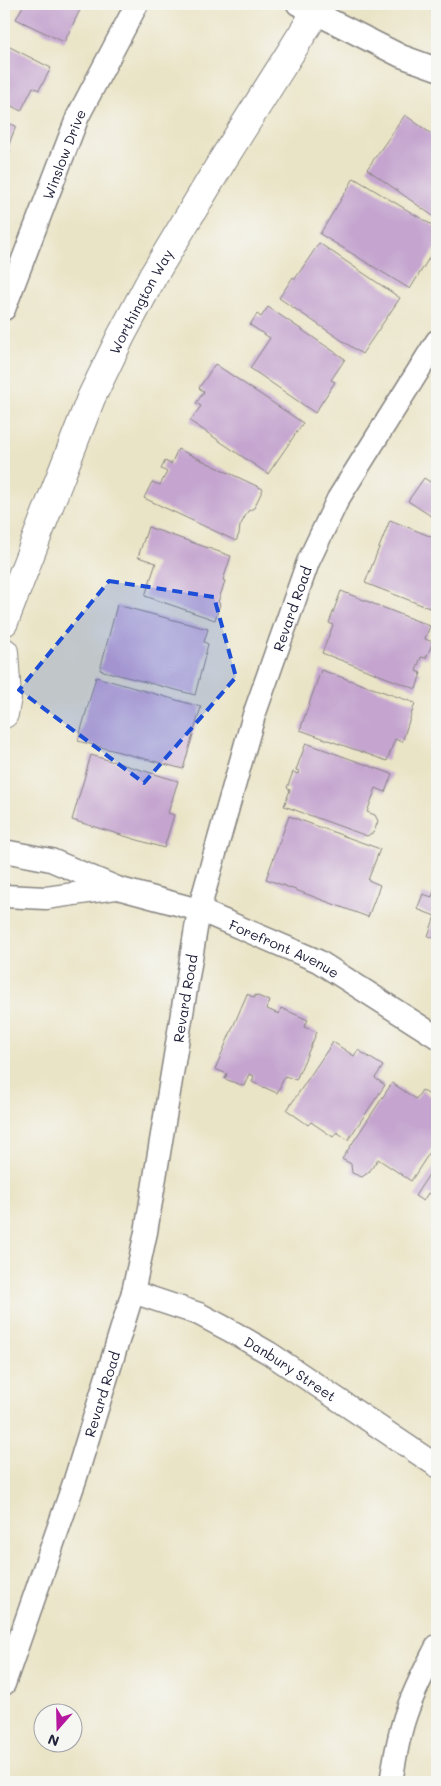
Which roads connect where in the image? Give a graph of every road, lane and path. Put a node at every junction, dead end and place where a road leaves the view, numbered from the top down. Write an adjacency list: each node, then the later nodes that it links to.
1 (137, 4): 4 (street, Winslow Drive)
2 (312, 7): 3 (street); 6 (street, Worthington Way)
3 (437, 69)
4 (4, 309)
5 (437, 341): 12 (street, Revard Road)
6 (4, 622)
7 (4, 652): 8 (street)
8 (4, 714)
9 (4, 851): 10 (street, Forefront Avenue)
10 (117, 888): 11 (street, Forefront Avenue); 12 (street, Forefront Avenue)
11 (4, 896)
12 (199, 910): 13 (street, Forefront Avenue); 14 (street, Revard Road)
13 (437, 1037)
14 (132, 1292): 15 (street, Danbury Street); 17 (street, Revard Road)
15 (437, 1466)
16 (437, 1646): 18 (street)
17 (4, 1684)
18 (391, 1782)

